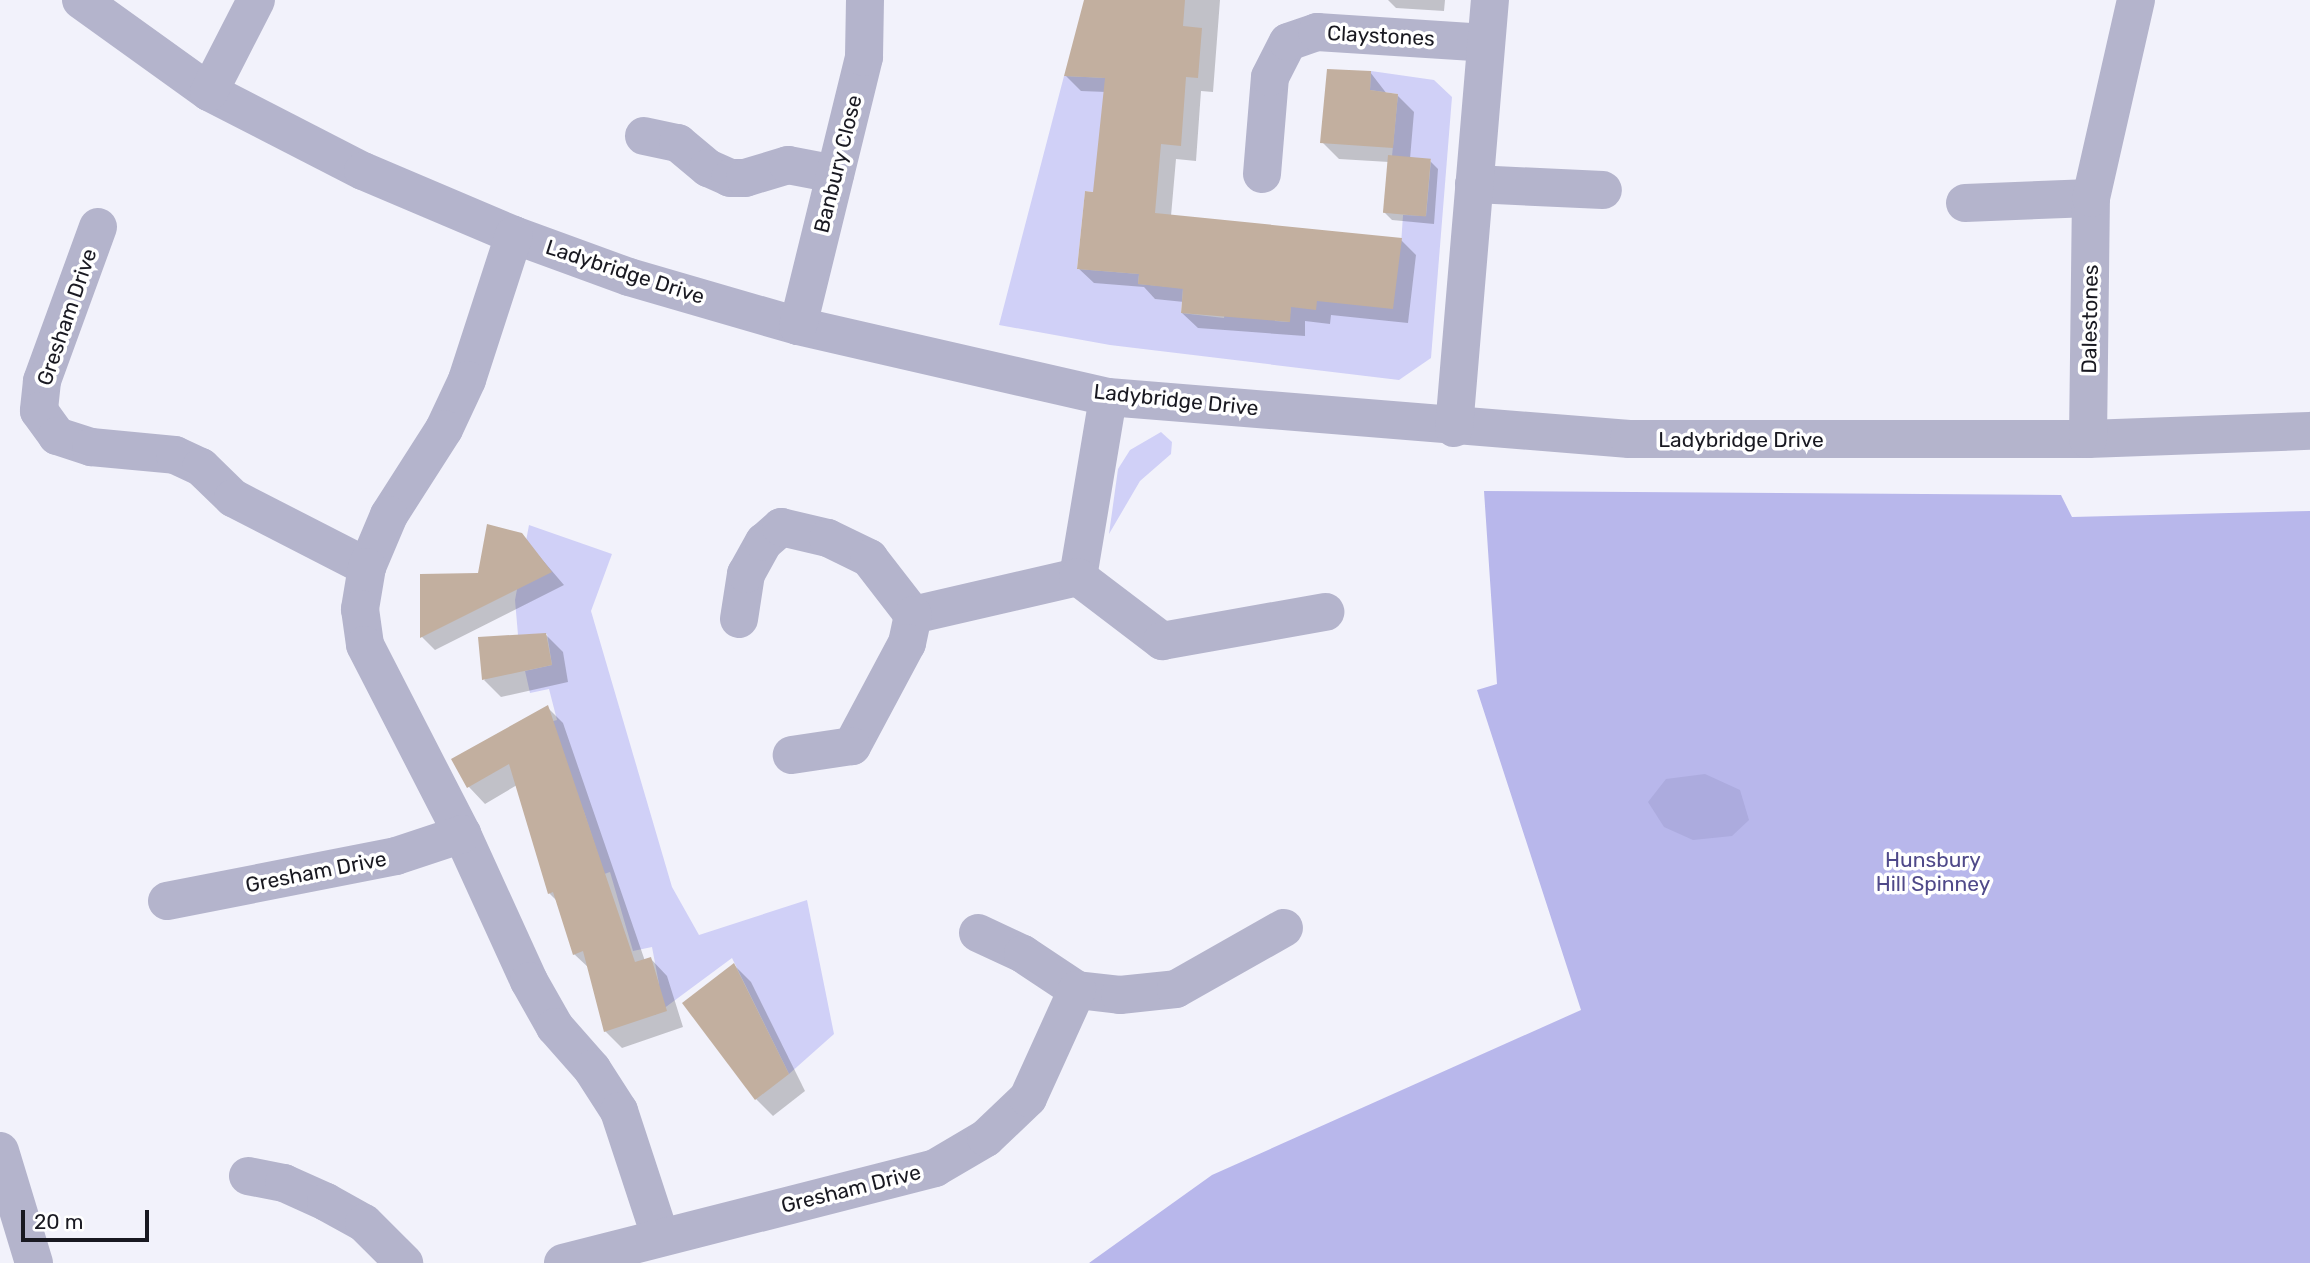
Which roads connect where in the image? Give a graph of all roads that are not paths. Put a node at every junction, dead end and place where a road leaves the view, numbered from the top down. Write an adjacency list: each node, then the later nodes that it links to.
1 (81, 0): 7 (street, Ladybridge Drive)
2 (256, 0): 7 (street)
3 (865, 0): 9 (street, Banbury Close)
4 (1490, 0): 6 (street)
5 (2136, 0): 13 (street, Dalestones)
6 (1486, 43): 10 (street, Claystones); 11 (street)
7 (209, 92): 16 (street, Ladybridge Drive)
8 (644, 136): 9 (street)
9 (835, 174): 17 (street, Banbury Close)
10 (1262, 174)
11 (1474, 184): 12 (street); 19 (street)
12 (1603, 190)
13 (2091, 198): 14 (street); 21 (street, Dalestones)
14 (1965, 203)
15 (98, 227): 22 (street, Gresham Drive)
16 (514, 235): 17 (street, Ladybridge Drive); 22 (street)
17 (798, 326): 18 (street, Ladybridge Drive)
18 (1108, 397): 19 (street, Ladybridge Drive); 23 (street)
19 (1454, 428): 21 (street, Ladybridge Drive)
20 (2310, 431): 21 (street, Ladybridge Drive)
21 (2088, 439)
22 (367, 567): 28 (street)
23 (1078, 577): 24 (street); 25 (street)
24 (1325, 612)
25 (913, 615): 26 (street); 27 (street)
26 (738, 619)
27 (792, 755)
28 (462, 834): 29 (street, Gresham Drive); 35 (street)
29 (167, 901)
30 (1284, 928): 32 (street)
31 (978, 933): 32 (street)
32 (1077, 990): 35 (street, Gresham Drive)
33 (0, 1151): 36 (street)
34 (248, 1176): 37 (street)
35 (660, 1236): 38 (street, Gresham Drive)
36 (34, 1263)
37 (404, 1263)
38 (563, 1263)

